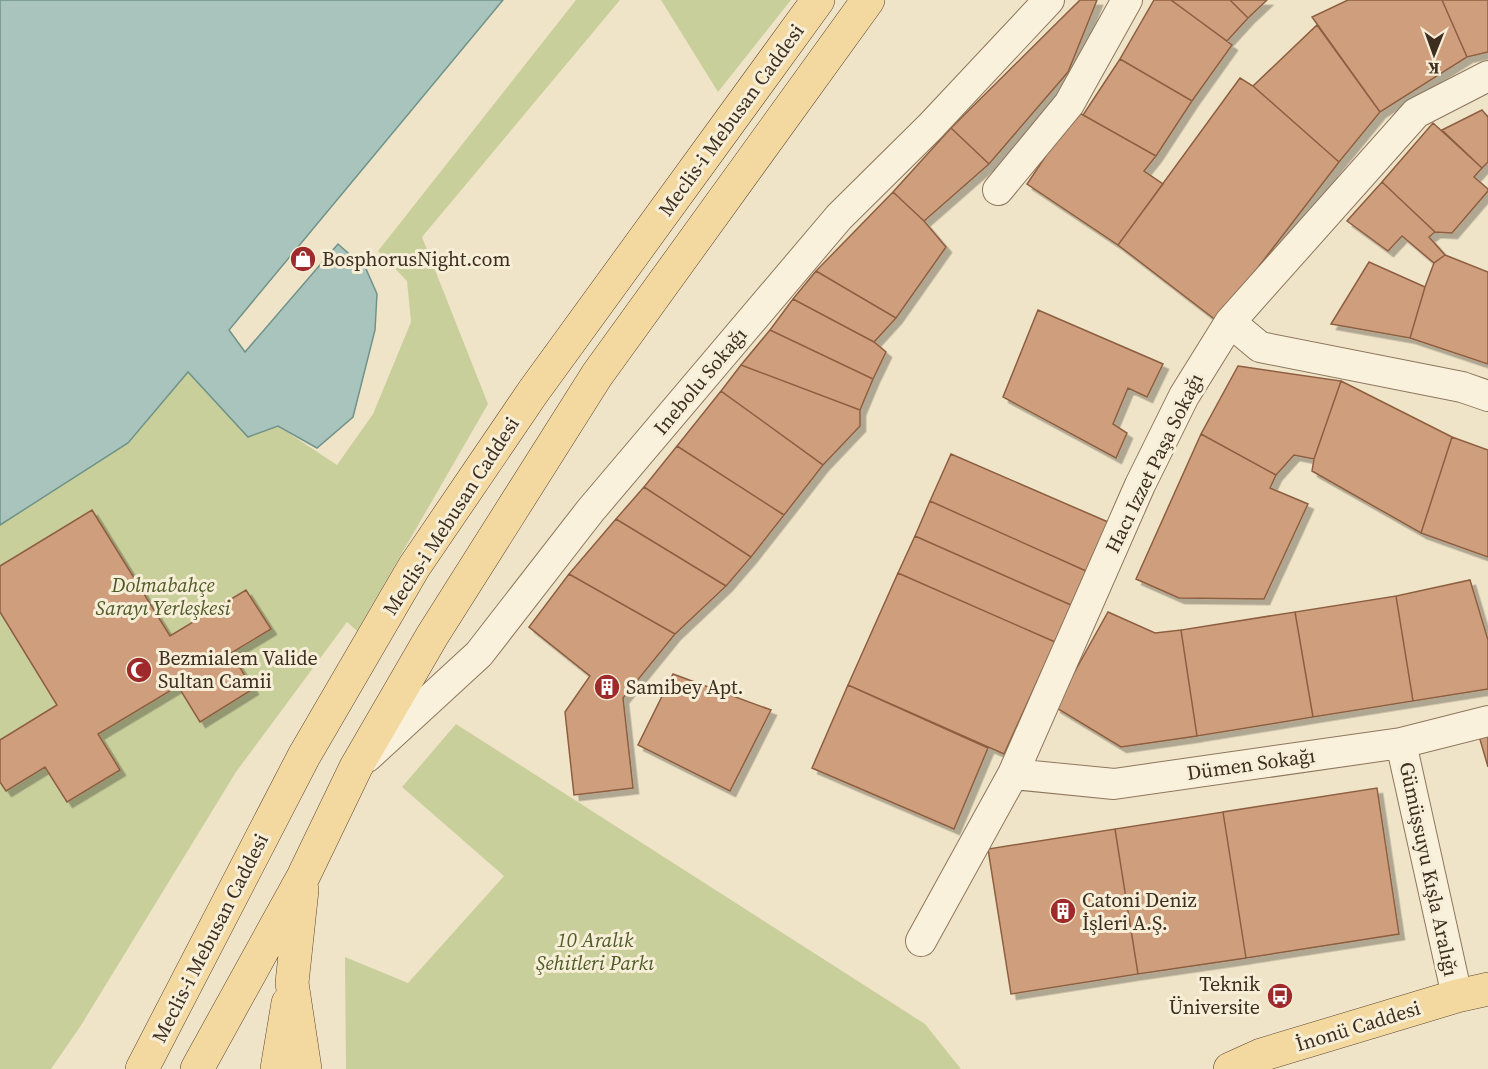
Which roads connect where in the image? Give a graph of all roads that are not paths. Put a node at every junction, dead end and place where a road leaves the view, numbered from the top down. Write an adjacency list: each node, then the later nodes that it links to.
1 (818, 0): 17 (main road, Meclis-i Mebusan Caddesi)
2 (868, 0): 11 (main road, Meclis-i Mebusan Caddesi)
3 (1049, 0): 11 (street, Inebolu Sokağı)
4 (1127, 0): 6 (street)
5 (1488, 76): 7 (street, Hacı Izzet Paşa Sokağı)
6 (998, 190)
7 (1230, 322): 8 (street); 12 (street, Hacı Izzet Paşa Sokağı)
8 (1488, 396)
9 (1488, 721): 10 (street, Dümen Sokağı)
10 (1401, 743): 12 (street, Dümen Sokağı); 16 (street, Gümüşsuyu Kışla Aralığı)
11 (356, 767): 13 (main road, Meclis-i Mebusan Caddesi)
12 (1013, 774): 14 (street, Hacı Izzet Paşa Sokağı)
13 (303, 877): 15 (main road); 18 (main road, Meclis-i Mebusan Caddesi)
14 (921, 941)
15 (292, 984): 19 (main road); 20 (main road)
16 (1472, 992): 21 (main road, İnonü Caddesi)
17 (142, 1069)
18 (197, 1069)
19 (277, 1069)
20 (305, 1069)
21 (1230, 1069)

